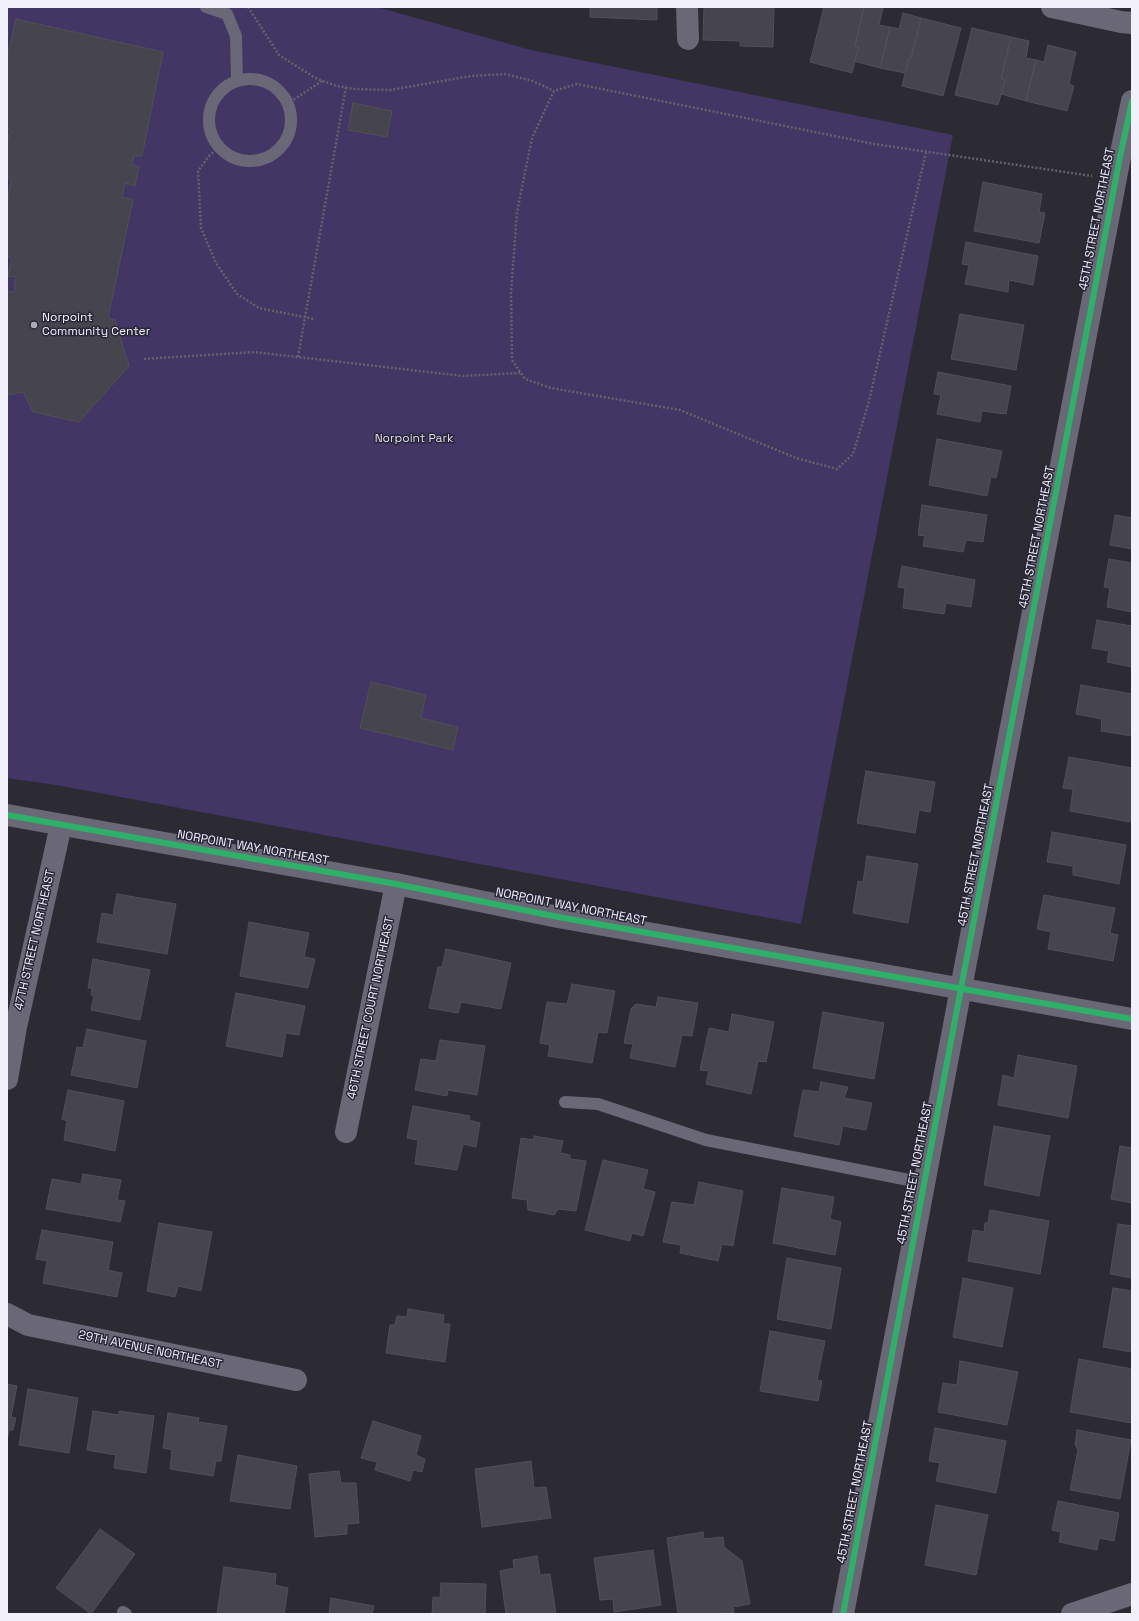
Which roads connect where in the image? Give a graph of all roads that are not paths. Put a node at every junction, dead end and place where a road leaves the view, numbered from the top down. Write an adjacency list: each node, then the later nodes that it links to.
1 (206, 7): 6 (lane)
2 (687, 7): 5 (street)
3 (1052, 7): 4 (street)
4 (1132, 23)
5 (688, 39)
6 (237, 81): 6 (lane)
7 (1132, 101): 11 (street, 45TH STREET NORTHEAST)
8 (7, 815): 9 (street, NORPOINT WAY NORTHEAST)
9 (61, 825): 10 (street, NORPOINT WAY NORTHEAST); 13 (street, 47TH STREET NORTHEAST)
10 (396, 884): 11 (street, NORPOINT WAY NORTHEAST); 16 (street, 46TH STREET COURT NORTHEAST)
11 (961, 988): 12 (street, NORPOINT WAY NORTHEAST); 17 (street, 45TH STREET NORTHEAST)
12 (1132, 1019)
13 (12, 1026): 14 (street, 47TH STREET NORTHEAST)
14 (7, 1079)
15 (565, 1102): 17 (lane)
16 (346, 1132)
17 (924, 1183): 21 (street, 45TH STREET NORTHEAST)
18 (7, 1314): 19 (street, 29TH AVENUE NORTHEAST)
19 (296, 1380)
20 (1132, 1594): 22 (street)
21 (843, 1614)
22 (1072, 1614)

